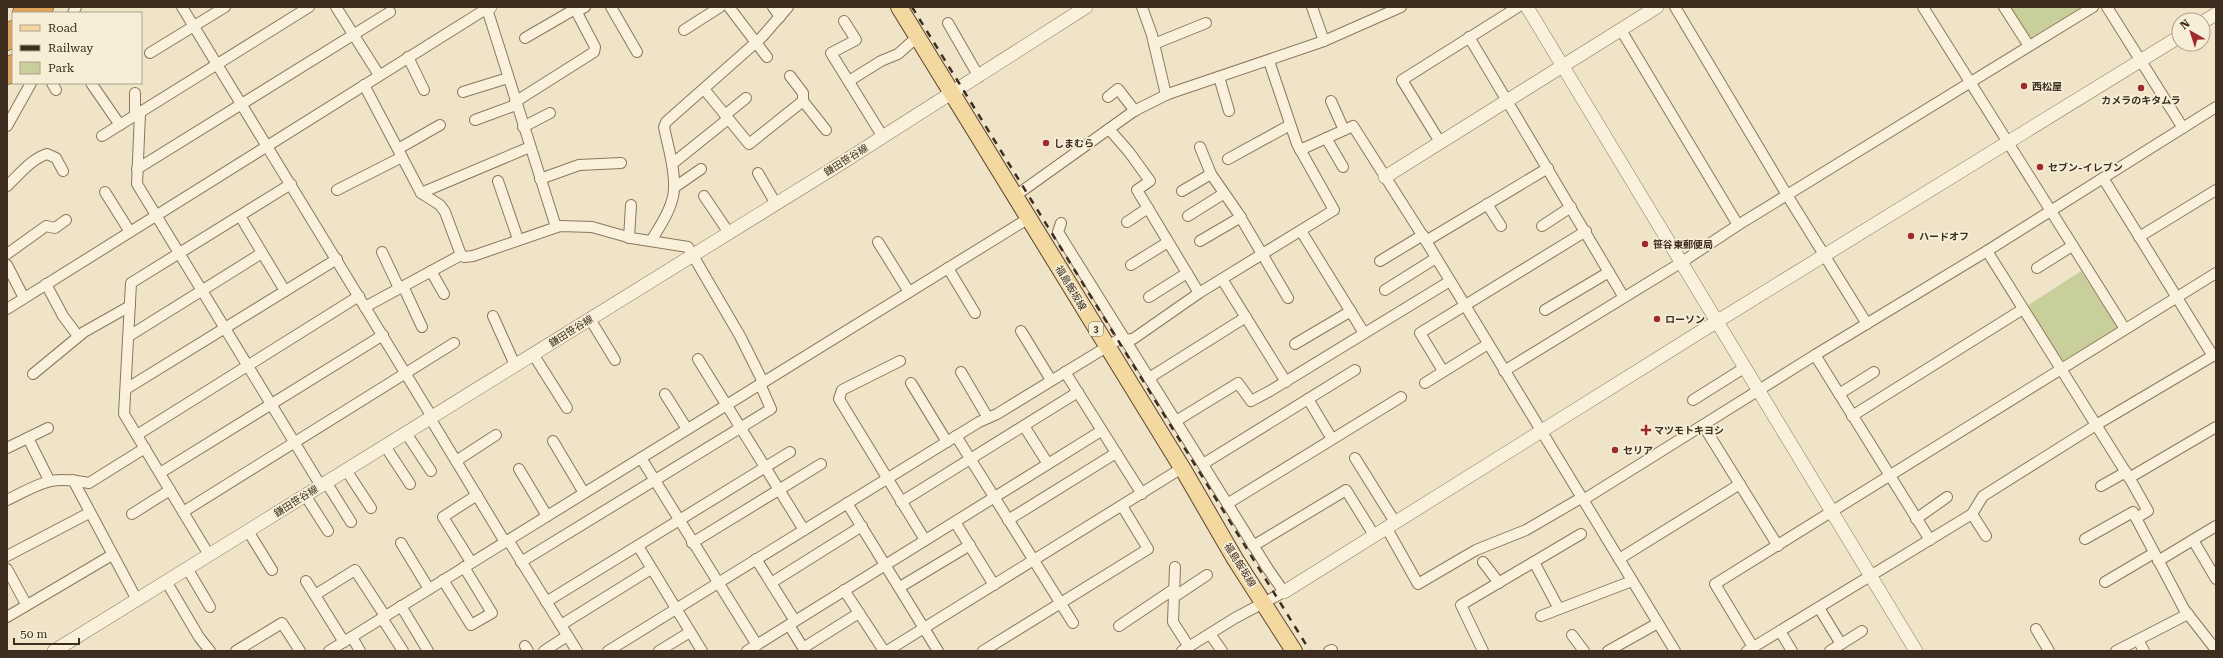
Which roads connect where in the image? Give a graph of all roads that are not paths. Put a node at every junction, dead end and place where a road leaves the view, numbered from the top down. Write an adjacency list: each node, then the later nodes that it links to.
1 (182, 7): 31 (street)
2 (225, 7): 31 (street)
3 (309, 7): 51 (street)
4 (336, 7): 35 (street)
5 (611, 7): 45 (street)
6 (720, 7): 32 (street)
7 (729, 7): 42 (street)
8 (773, 7): 27 (street)
9 (788, 7): 27 (street)
10 (899, 7): 36 (main road, 福島飯坂線 / 3)
11 (1086, 7): 57 (street, 鎌田笹谷線)
12 (1142, 7): 43 (street)
13 (1312, 7): 40 (street)
14 (1401, 7): 40 (street)
15 (1518, 7): 37 (street)
16 (1527, 7): 53 (street)
17 (1657, 7): 25 (street)
18 (1675, 7): 127 (street)
19 (1923, 7): 61 (street)
20 (2004, 7): 44 (street)
21 (2093, 7): 44 (street)
22 (2107, 7): 50 (street)
23 (487, 8): 47 (street); 59 (street)
24 (578, 9): 38 (street); 76 (street)
25 (1642, 11): 33 (street)
26 (390, 12): 35 (street)
27 (780, 17): 42 (street)
28 (844, 21): 60 (street)
29 (948, 23): 57 (street)
30 (1206, 23): 43 (street)
31 (194, 26): 46 (street); 51 (street)
32 (684, 30)
33 (1621, 30): 53 (street); 144 (street)
34 (12, 32): 39 (highway)
35 (353, 35): 55 (street); 77 (street)
36 (918, 37): 60 (street); 69 (main road, 福島飯坂線 / 3)
37 (1469, 37): 73 (street); 97 (street)
38 (525, 38)
39 (7, 41)
40 (1324, 41): 49 (street)
41 (2171, 42): 50 (street)
42 (756, 43): 48 (street); 65 (street)
43 (1154, 44): 70 (street)
44 (2029, 46): 61 (street)
45 (637, 52)
46 (150, 53)
47 (408, 57): 55 (street); 66 (street)
48 (766, 57)
49 (1268, 61): 58 (street); 88 (street)
50 (2140, 61): 90 (street); 98 (street)
51 (218, 64): 77 (street); 82 (street)
52 (12, 66): 54 (highway)
53 (1563, 66): 73 (street); 173 (street)
54 (7, 75)
55 (379, 75): 64 (street)
56 (790, 76): 75 (street)
57 (979, 77): 69 (street, 鎌田笹谷線)
58 (1219, 77): 70 (street); 80 (street)
59 (508, 78): 68 (street); 76 (street)
60 (849, 81): 95 (street)
61 (1970, 82): 98 (street); 127 (street)
62 (30, 84): 87 (street)
63 (92, 84): 85 (street)
64 (364, 85): 99 (street); 103 (street)
65 (704, 89): 83 (street); 106 (street)
66 (424, 90)
67 (135, 92): 82 (street)
68 (463, 92)
69 (951, 94): 95 (street, 鎌田笹谷線); 129 (main road, 福島飯坂線 / 3)
70 (1166, 95): 79 (street)
71 (1108, 97): 79 (street)
72 (746, 98): 83 (street)
73 (1507, 100): 97 (street); 108 (street)
74 (1331, 101): 93 (street)
75 (803, 102): 83 (street); 92 (street)
76 (516, 103): 84 (street); 89 (street)
77 (242, 104): 99 (street); 109 (street)
78 (2216, 107): 90 (street)
79 (1135, 111): 91 (street)
80 (1229, 111)
81 (550, 113): 89 (street)
82 (138, 114): 85 (street); 109 (street)
83 (727, 117): 106 (street)
84 (475, 120)
85 (120, 125): 94 (street)
86 (440, 125): 103 (street)
87 (7, 126)
88 (1290, 126): 102 (street); 104 (street)
89 (523, 127): 100 (street)
90 (2183, 128): 115 (street)
91 (1109, 129): 129 (street); 134 (street)
92 (826, 130)
93 (1344, 130): 96 (street); 114 (street)
94 (102, 136)
95 (883, 137): 130 (street, 鎌田笹谷線)
96 (1326, 138): 102 (street); 107 (street)
97 (1440, 142): 114 (street)
98 (2008, 142): 135 (street); 169 (street)
99 (267, 145): 118 (street); 136 (street)
100 (530, 147): 116 (street); 125 (street)
101 (1200, 147): 113 (street)
102 (1300, 150): 148 (street)
103 (400, 153): 121 (street); 125 (street)
104 (1228, 159)
105 (621, 163): 116 (street)
106 (672, 164): 120 (street)
107 (1343, 167)
108 (1548, 168): 131 (street); 133 (street)
109 (137, 169): 136 (street)
110 (701, 169): 120 (street)
111 (63, 171): 119 (street)
112 (758, 173): 130 (street)
113 (1211, 174): 123 (street); 126 (street)
114 (1385, 177): 154 (street)
115 (2102, 178): 135 (street); 152 (street)
116 (540, 179): 147 (street)
117 (498, 181): 155 (street)
118 (291, 184): 137 (street); 171 (street)
119 (7, 186)
120 (675, 187): 156 (street)
121 (337, 190)
122 (2216, 190): 152 (street)
123 (1182, 191)
124 (105, 192): 149 (street)
125 (421, 193): 167 (street)
126 (1223, 194): 138 (street); 139 (street)
127 (1787, 195): 144 (street); 169 (street)
128 (704, 196): 151 (street)
129 (1015, 196): 140 (main road, 福島飯坂線 / 3)
130 (776, 204): 151 (street, 鎌田笹谷線)
131 (1487, 204): 145 (street); 154 (street)
132 (631, 205): 153 (street)
133 (1571, 207): 146 (street); 150 (street)
134 (1148, 208): 142 (street); 159 (street)
135 (2049, 211): 160 (street); 161 (street)
136 (156, 216): 149 (street); 163 (street)
137 (240, 216): 163 (street); 164 (street)
138 (1188, 216)
139 (1240, 217): 157 (street); 166 (street)
140 (1029, 218): 176 (street); 223 (main road, 福島飯坂線 / 3)
141 (66, 220): 165 (street)
142 (1127, 222)
143 (1062, 223): 219 (street)
144 (1738, 225): 173 (street)
145 (1501, 226)
146 (1542, 226)
147 (556, 227): 153 (street); 155 (street)
148 (1301, 231): 166 (street); 204 (street)
149 (130, 232): 184 (street)
150 (1586, 232): 179 (street); 199 (street)
151 (729, 233): 168 (street, 鎌田笹谷線)
152 (2139, 237): 195 (street)
153 (629, 238): 156 (street)
154 (1424, 238): 170 (street); 172 (street)
155 (518, 239): 167 (street)
156 (651, 241): 168 (street)
157 (1200, 241)
158 (878, 242): 189 (street)
159 (1168, 242): 175 (street); 180 (street)
160 (2072, 246): 177 (street); 213 (street)
161 (1987, 251): 202 (street); 210 (street)
162 (382, 252): 185 (street)
163 (179, 253): 186 (street); 198 (street)
164 (262, 253): 186 (street); 188 (street)
165 (7, 254)
166 (1262, 254): 182 (street); 197 (street)
167 (460, 255): 178 (street)
168 (694, 255): 208 (street, 鎌田笹谷線); 246 (street)
169 (1824, 256): 209 (street); 210 (street)
170 (1436, 258): 183 (street); 187 (street)
171 (336, 259): 188 (street); 192 (street)
172 (1380, 261)
173 (1682, 262): 194 (street); 209 (street)
174 (7, 265): 196 (street)
175 (1131, 265)
176 (948, 268): 189 (street); 205 (street)
177 (2037, 268)
178 (431, 271): 185 (street); 191 (street)
179 (1609, 272): 194 (street); 203 (street)
180 (1187, 273): 190 (street); 193 (street)
181 (2216, 273): 195 (street)
182 (1222, 279): 190 (street); 207 (street)
183 (1450, 281): 199 (street); 215 (street)
184 (46, 284): 196 (street); 217 (street)
185 (401, 287): 200 (street); 211 (street)
186 (202, 290): 212 (street); 218 (street)
187 (1385, 290)
188 (285, 291): 212 (street)
189 (909, 292): 246 (street)
190 (1199, 293): 219 (street)
191 (444, 294)
192 (359, 296): 200 (street); 231 (street)
193 (1149, 296)
194 (1623, 296): 234 (street)
195 (2176, 297): 213 (street); 225 (street)
196 (24, 298): 201 (street)
197 (1288, 298)
198 (130, 306): 217 (street); 218 (street)
199 (1464, 306): 222 (street); 236 (street)
200 (366, 307): 216 (street)
201 (7, 309)
202 (2023, 309): 235 (street); 259 (street)
203 (1545, 310)
204 (1351, 311): 215 (street); 221 (street)
205 (975, 313)
206 (493, 316): 230 (street)
207 (1246, 318): 242 (street); 244 (street)
208 (590, 319): 224 (street, 鎌田笹谷線); 228 (street)
209 (1716, 322): 232 (street); 271 (street)
210 (1867, 324): 226 (street)
211 (422, 327)
212 (225, 328): 231 (street); 248 (street)
213 (2125, 330): 235 (street)
214 (1021, 331): 243 (street)
215 (1364, 333): 244 (street)
216 (383, 335): 240 (street); 256 (street)
217 (78, 336): 241 (street)
218 (129, 336): 248 (street)
219 (1126, 340): 223 (street); 242 (street)
220 (454, 343): 240 (street)
221 (1295, 344)
222 (1488, 344): 234 (street); 236 (street)
223 (1107, 347): 238 (street); 294 (main road, 福島飯坂線 / 3)
224 (533, 354): 230 (street, 鎌田笹谷線); 258 (street)
225 (2215, 355): 264 (street)
226 (1815, 356): 249 (street); 252 (street)
227 (698, 359): 257 (street)
228 (615, 360)
229 (900, 361): 301 (street)
230 (515, 365): 260 (street, 鎌田笹谷線)
231 (248, 366): 256 (street); 273 (street)
232 (1744, 368): 249 (street); 255 (street)
233 (1355, 370): 254 (street)
234 (1504, 370): 271 (street)
235 (2060, 370): 264 (street); 300 (street)
236 (1443, 371): 245 (street)
237 (961, 372): 261 (street)
238 (1065, 372): 243 (street); 250 (street)
239 (1874, 372): 252 (street)
240 (406, 373): 260 (street); 279 (street)
241 (33, 374)
242 (1150, 378): 262 (street)
243 (1051, 380): 261 (street)
244 (1286, 382): 262 (street)
245 (1425, 382)
246 (762, 383): 257 (street); 266 (street)
247 (911, 383): 280 (street)
248 (126, 389): 273 (street)
249 (1758, 390): 263 (street); 325 (street)
250 (1078, 392): 265 (street); 270 (street)
251 (665, 394): 269 (street)
252 (1839, 394): 259 (street)
253 (1401, 397): 277 (street)
254 (1308, 399): 277 (street); 292 (street)
255 (1693, 400)
256 (271, 405): 279 (street); 298 (street)
257 (727, 405): 266 (street); 269 (street)
258 (566, 408)
259 (1852, 416): 300 (street)
260 (431, 417): 272 (street, 鎌田笹谷線); 289 (street)
261 (988, 418): 275 (street)
262 (1176, 421): 292 (street)
263 (1703, 425): 307 (street); 317 (street)
264 (2096, 425): 299 (street); 328 (street)
265 (1024, 426): 288 (street); 291 (street)
266 (740, 427): 293 (street); 304 (street)
267 (48, 428): 276 (street)
268 (2216, 428): 299 (street)
269 (687, 429): 286 (street)
270 (1102, 431): 285 (street); 291 (street)
271 (1540, 432): 317 (street); 336 (street)
272 (406, 433): 281 (street, 鎌田笹谷線); 297 (street)
273 (137, 435): 283 (street)
274 (496, 435): 289 (street)
275 (956, 436): 280 (street); 288 (street)
276 (28, 438): 282 (street); 302 (street)
277 (1332, 439): 321 (street)
278 (553, 441): 311 (street)
279 (294, 442): 305 (street); 324 (street)
280 (947, 442): 301 (street)
281 (385, 446): 296 (street, 鎌田笹谷線); 306 (street)
282 (7, 448)
283 (145, 448): 298 (street); 303 (street)
284 (790, 452): 293 (street)
285 (1116, 453): 312 (street); 333 (street)
286 (641, 458): 304 (street); 311 (street)
287 (1355, 458): 336 (street)
288 (970, 459): 315 (street); 319 (street)
289 (456, 461): 314 (street)
290 (821, 464): 310 (street)
291 (1048, 464): 315 (street)
292 (1203, 464): 321 (street)
293 (765, 467): 310 (street); 332 (street)
294 (1182, 468): 312 (street); 393 (main road, 福島飯坂線 / 3)
295 (519, 469): 329 (street)
296 (346, 470): 305 (street, 鎌田笹谷線); 323 (street)
297 (431, 471)
298 (160, 473): 309 (street)
299 (2127, 475): 308 (street); 330 (street)
300 (1888, 477): 325 (street); 331 (street)
301 (887, 478): 319 (street); 320 (street)
302 (50, 480): 303 (street); 318 (street)
303 (73, 480): 326 (street)
304 (654, 480): 332 (street); 363 (street)
305 (324, 484): 313 (street, 鎌田笹谷線); 334 (street)
306 (410, 484)
307 (1740, 484): 355 (street); 361 (street)
308 (2101, 486)
309 (170, 490): 324 (street); 327 (street)
310 (779, 490): 339 (street); 351 (street)
311 (584, 493): 329 (street)
312 (1142, 494): 322 (street)
313 (305, 495): 340 (street, 鎌田笹谷線); 341 (street)
314 (477, 495): 349 (street); 367 (street)
315 (995, 497): 333 (street); 335 (street)
316 (1947, 497): 331 (street)
317 (1582, 499): 336 (street); 361 (street)
318 (7, 500)
319 (901, 502): 346 (street)
320 (847, 503): 337 (street); 339 (street)
321 (1227, 504): 354 (street)
322 (1122, 506): 362 (street); 395 (street)
323 (371, 508)
324 (184, 512): 357 (street)
325 (1832, 512): 355 (street); 374 (street)
326 (89, 513): 356 (street); 358 (street)
327 (132, 514)
328 (1972, 514): 344 (street); 347 (street)
329 (547, 516): 349 (street)
330 (2136, 518): 345 (street); 359 (street)
331 (1916, 519): 347 (street)
332 (679, 520): 351 (street); 353 (street)
333 (1008, 520): 362 (street)
334 (351, 522)
335 (955, 522): 346 (street); 352 (street)
336 (1390, 525): 343 (street)
337 (862, 526): 366 (street); 382 (street)
338 (2216, 526): 348 (street)
339 (804, 530): 360 (street)
340 (248, 531): 357 (street, 鎌田笹谷線); 372 (street)
341 (328, 532)
342 (1581, 534): 365 (street)
343 (1374, 535): 354 (street); 388 (street)
344 (1986, 536)
345 (2085, 539)
346 (925, 540): 366 (street)
347 (1930, 540): 374 (street)
348 (2193, 540): 359 (street); 375 (street)
349 (507, 541): 363 (street); 367 (street)
350 (401, 543): 386 (street)
351 (692, 543): 381 (street)
352 (970, 545): 384 (street); 385 (street)
353 (638, 546): 370 (street); 392 (street)
354 (1253, 546): 388 (street)
355 (1778, 546): 424 (street)
356 (112, 555): 391 (street); 394 (street)
357 (209, 555): 369 (street, 鎌田笹谷線)
358 (7, 556)
359 (2156, 557): 380 (street); 402 (street)
360 (756, 559): 381 (street); 382 (street)
361 (1618, 559): 379 (street)
362 (1033, 560): 384 (street); 395 (street)
363 (522, 562): 392 (street)
364 (1483, 562): 383 (street)
365 (1534, 562): 383 (street); 399 (street)
366 (886, 564): 385 (street); 387 (street)
367 (468, 565): 377 (street); 377 (street)
368 (1175, 567): 389 (street)
369 (187, 568): 378 (street, 鎌田笹谷線); 397 (street)
370 (651, 569): 400 (street); 409 (street)
371 (7, 570): 394 (street)
372 (272, 570)
373 (1208, 576): 389 (street)
374 (1871, 577): 398 (street); 452 (street)
375 (2216, 579)
376 (306, 580): 390 (street)
377 (444, 580): 386 (street)
378 (166, 581): 391 (street, 鎌田笹谷線); 428 (street)
379 (1632, 581): 399 (street); 408 (street)
380 (2105, 582)
381 (718, 583): 400 (street); 422 (street)
382 (770, 583): 406 (street)
383 (1499, 583): 446 (street)
384 (994, 585): 411 (street)
385 (900, 587): 411 (street)
386 (429, 589): 396 (street)
387 (844, 590): 401 (street); 406 (street)
388 (1284, 592): 393 (street)
389 (1174, 593): 410 (street); 423 (street)
390 (315, 595): 405 (street); 421 (street)
391 (137, 600): 427 (street, 鎌田笹谷線)
392 (546, 602): 409 (street)
393 (1263, 602): 416 (street); 445 (main road, 福島飯坂線 / 3)
394 (26, 604): 404 (street)
395 (1060, 604): 407 (street); 443 (street)
396 (401, 606): 405 (street); 433 (street)
397 (210, 607)
398 (1819, 608): 413 (street); 420 (street)
399 (1559, 609): 403 (street)
400 (677, 610): 415 (street); 436 (street)
401 (859, 613): 426 (street); 440 (street)
402 (2188, 614): 419 (street); 425 (street)
403 (1541, 616)
404 (7, 617)
405 (383, 617): 421 (street); 432 (street)
406 (792, 623): 422 (street); 426 (street)
407 (1073, 623)
408 (1658, 623): 448 (street); 449 (street)
409 (561, 625): 418 (street)
410 (1119, 626)
411 (924, 628): 441 (street); 442 (street)
412 (2036, 629): 453 (street)
413 (1780, 631): 424 (street); 450 (street)
414 (1862, 631): 420 (street)
415 (690, 632): 437 (street); 438 (street)
416 (1210, 634): 423 (street); 444 (street)
417 (1572, 635): 447 (street)
418 (567, 636): 434 (street); 435 (street)
419 (2138, 640): 454 (street); 455 (street)
420 (1841, 644): 451 (street)
421 (340, 645): 431 (street)
422 (757, 645): 439 (street)
423 (1185, 649)
424 (1750, 649)
425 (2213, 649)
426 (804, 650)
427 (54, 651)
428 (210, 651)
429 (236, 651): 430 (street)
430 (300, 651)
431 (360, 651)
432 (402, 651)
433 (428, 651)
434 (544, 651)
435 (577, 651)
436 (608, 651)
437 (659, 651)
438 (702, 651)
439 (747, 651)
440 (884, 651)
441 (887, 651)
442 (938, 651)
443 (983, 651)
444 (1222, 651)
445 (1294, 651)
446 (1483, 651)
447 (1584, 651)
448 (1608, 651)
449 (1675, 651)
450 (1792, 651)
451 (1830, 651)
452 (1916, 651)
453 (2049, 651)
454 (2116, 651)
455 (2144, 651)

